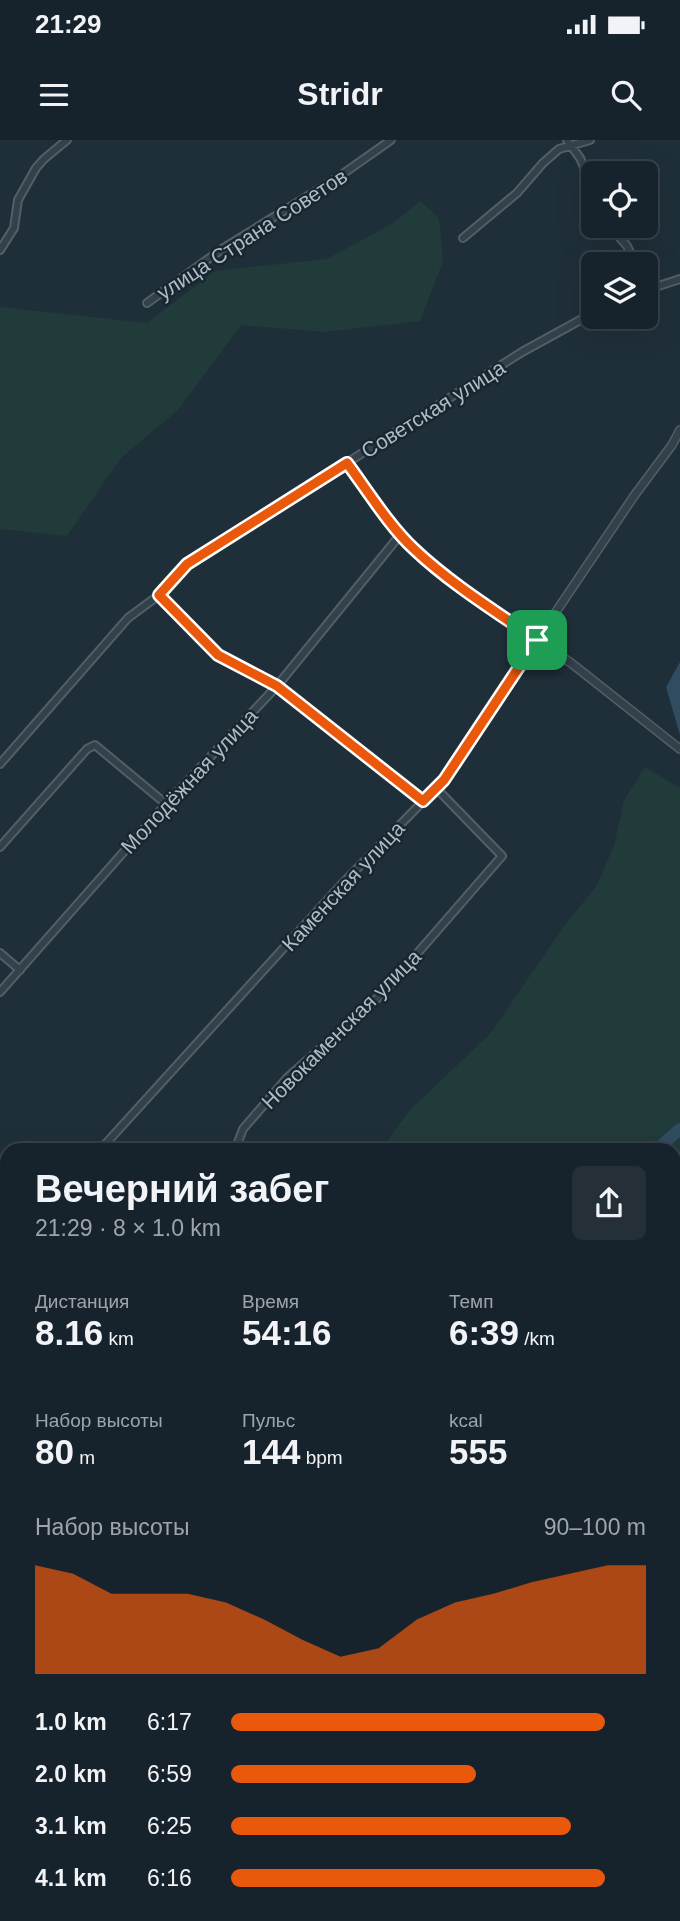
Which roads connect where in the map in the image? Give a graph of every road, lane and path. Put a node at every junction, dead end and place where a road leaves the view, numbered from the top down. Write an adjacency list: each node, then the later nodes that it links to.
1 (67, 140): 8 (street)
2 (391, 140): 11 (street, улица Страна Советов)
3 (567, 140): 5 (street)
4 (590, 140): 5 (street)
5 (573, 147): 6 (street); 7 (street)
6 (581, 161)
7 (463, 238)
8 (0, 250)
9 (680, 279): 10 (street)
10 (658, 284)
11 (147, 303)
12 (581, 320): 14 (street, Советская улица)
13 (680, 430): 17 (street, Каменская улица)
14 (347, 463): 15 (street); 16 (street, Советская улица)
15 (400, 535): 17 (street); 18 (street, Молодёжная улица)
16 (159, 595): 18 (street); 20 (street, Советская улица)
17 (537, 640): 19 (street); 21 (street, Каменская улица)
18 (277, 686): 22 (street); 23 (street, Молодёжная улица)
19 (680, 749)
20 (0, 764)
21 (436, 788): 22 (street, Каменская улица); 29 (street, Новокаменская улица)
22 (423, 801): 28 (street, Каменская улица)
23 (166, 804): 24 (street); 26 (street, Молодёжная улица)
24 (0, 847)
25 (0, 953): 26 (street)
26 (20, 970): 27 (street, Молодёжная улица)
27 (0, 992)
28 (106, 1143)
29 (238, 1143)

